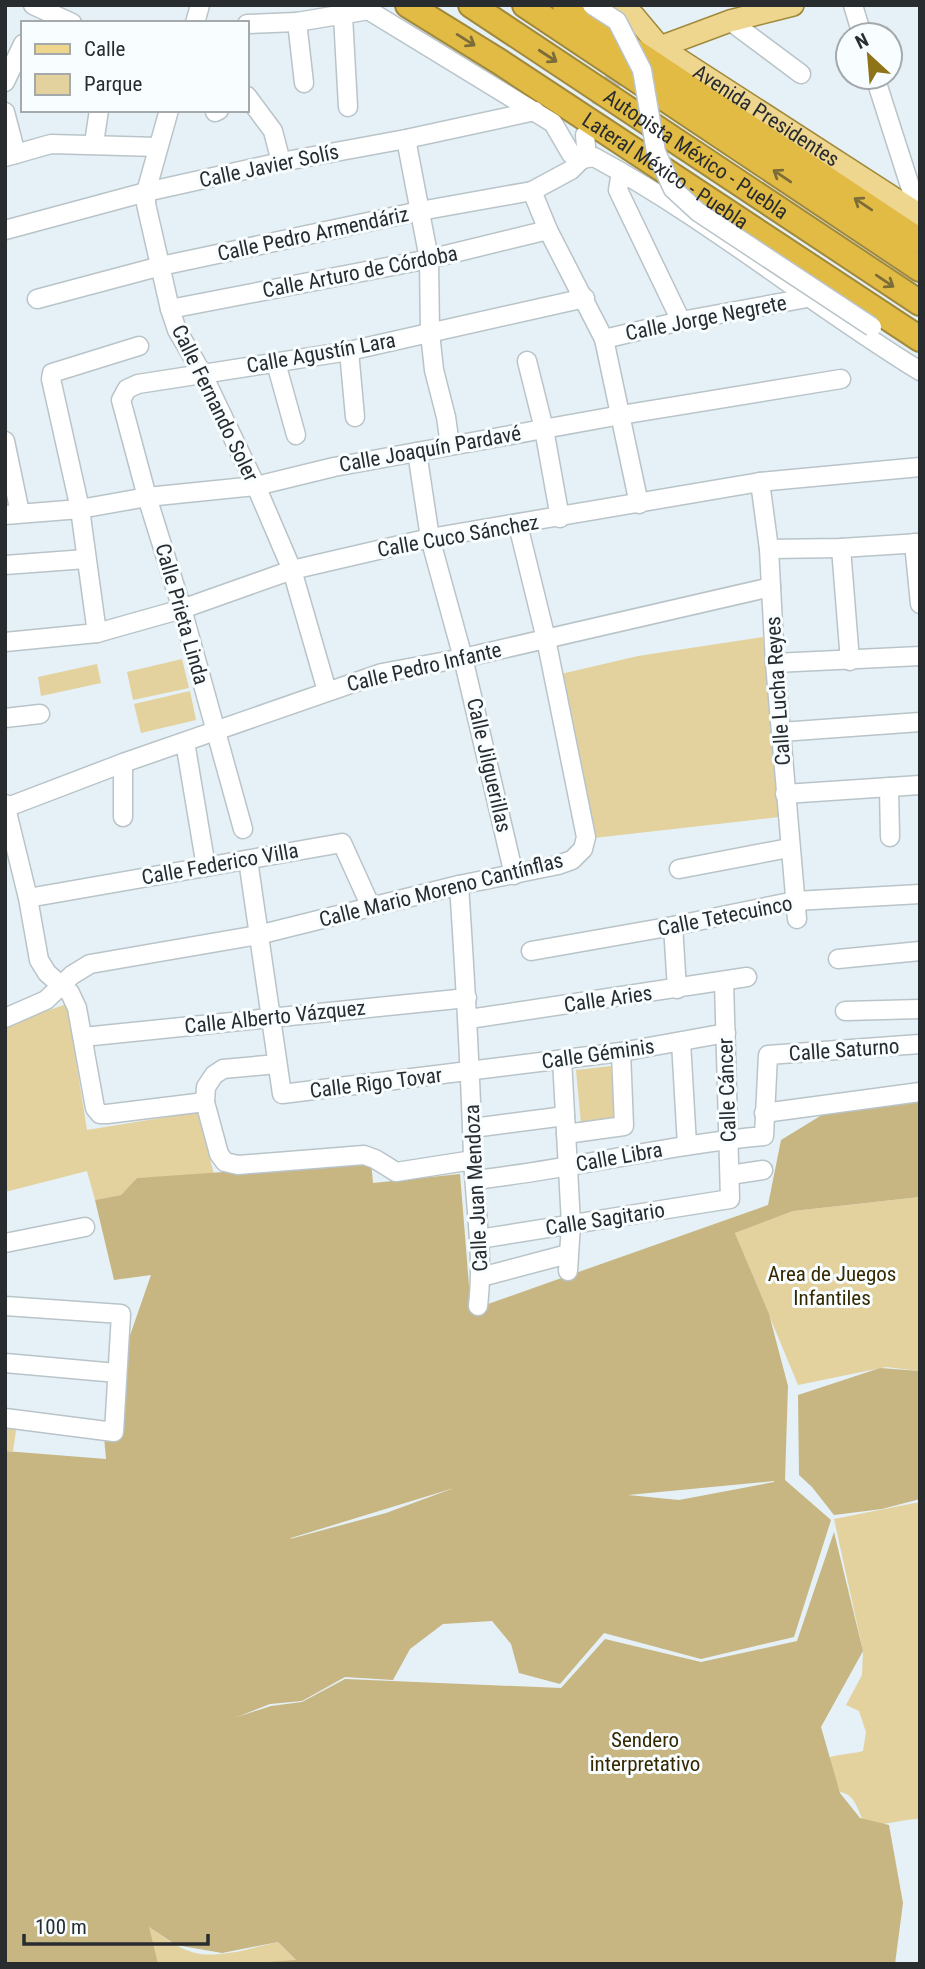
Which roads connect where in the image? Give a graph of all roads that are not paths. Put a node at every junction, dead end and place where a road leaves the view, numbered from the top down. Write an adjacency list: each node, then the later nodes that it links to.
1 (408, 5): 54 (highway, Lateral México - Puebla, one-way to 54)
2 (471, 5): 49 (highway, Autopista México - Puebla, one-way to 49)
3 (525, 5): 45 (highway, Autopista México - Puebla, one-way to 3)
4 (565, 5): 42 (highway, one-way to 4)
5 (592, 5): 59 (street, bridge)
6 (793, 5): 12 (main road)
7 (365, 8): 10 (street); 24 (street)
8 (630, 9): 15 (street); 16 (main road, Avenida Presidentes)
9 (37, 10): 11 (street)
10 (344, 16): 13 (street); 23 (street)
11 (67, 21)
12 (730, 21): 16 (main road); 18 (street)
13 (298, 22): 14 (street); 20 (street)
14 (248, 24)
15 (633, 40)
16 (660, 47): 39 (main road, Avenida Presidentes)
17 (21, 48): 19 (street)
18 (800, 74)
19 (5, 82)
20 (304, 83)
21 (879, 91): 39 (street)
22 (248, 97): 34 (street)
23 (348, 107)
24 (535, 111): 29 (street, Calle Javier Solís); 33 (street)
25 (5, 112): 32 (street)
26 (99, 112): 30 (street)
27 (168, 112): 31 (street, Calle Fernando Soler)
28 (585, 135): 33 (street)
29 (406, 139): 34 (street, Calle Javier Solís); 38 (street)
30 (94, 143): 31 (street); 32 (street)
31 (158, 146): 37 (street, Calle Fernando Soler)
32 (11, 156)
33 (582, 159): 35 (street); 36 (street, Calle Pedro Armendáriz)
34 (281, 162): 37 (street, Calle Javier Solís)
35 (621, 172): 47 (street); 51 (street)
36 (532, 191): 38 (street, Calle Pedro Armendáriz); 41 (street)
37 (146, 192): 40 (street, Calle Javier Solís); 44 (street, Calle Fernando Soler)
38 (420, 211): 43 (street); 44 (street, Calle Pedro Armendáriz)
39 (919, 214)
40 (5, 230)
41 (548, 230): 43 (street, Calle Arturo de Córdoba); 46 (street)
42 (920, 241)
43 (429, 259): 50 (street, Calle Arturo de Córdoba); 52 (street)
44 (160, 266): 48 (street, Calle Pedro Armendáriz); 50 (street, Calle Fernando Soler)
45 (920, 269)
46 (584, 298): 52 (street, Calle Agustín Lara); 53 (street)
47 (807, 298): 51 (street, Calle Jorge Negrete); 59 (street)
48 (37, 299)
49 (920, 303)
50 (170, 309): 60 (street, Calle Fernando Soler)
51 (681, 321): 53 (street, Calle Jorge Negrete)
52 (430, 333): 56 (street, Calle Agustín Lara); 67 (street)
53 (604, 339): 62 (street)
54 (920, 339)
55 (139, 346): 74 (street)
56 (349, 351): 58 (street, Calle Agustín Lara); 63 (street)
57 (527, 361): 64 (street)
58 (276, 363): 60 (street, Calle Agustín Lara); 65 (street)
59 (916, 369)
60 (202, 373): 71 (street, Calle Fernando Soler); 72 (street, Calle Agustín Lara)
61 (841, 379): 62 (street, Calle Joaquín Pardavé)
62 (621, 415): 64 (street, Calle Joaquín Pardavé); 73 (street)
63 (355, 418)
64 (544, 429): 67 (street, Calle Joaquín Pardavé); 76 (street)
65 (296, 435)
66 (5, 441): 75 (street, Calle Joaquín Pardavé)
67 (450, 445): 68 (street, Calle Joaquín Pardavé)
68 (417, 452): 71 (street, Calle Joaquín Pardavé); 78 (street, Calle Jilguerillas)
69 (920, 467): 70 (street, Calle Cuco Sánchez)
70 (760, 482): 73 (street, Calle Cuco Sánchez); 81 (street, Calle Lucha Reyes)
71 (256, 486): 72 (street, Calle Joaquín Pardavé); 84 (street, Calle Fernando Soler)
72 (147, 497): 74 (street, Calle Joaquín Pardavé); 87 (street, Calle Prieta Linda)
73 (639, 504): 76 (street, Calle Cuco Sánchez)
74 (80, 509): 75 (street, Calle Joaquín Pardavé); 82 (street)
75 (13, 514)
76 (560, 518): 77 (street, Calle Cuco Sánchez)
77 (518, 525): 78 (street, Calle Cuco Sánchez); 89 (street, Calle Mario Moreno Cantínflas)
78 (430, 538): 84 (street, Calle Cuco Sánchez); 92 (street, Calle Jilguerillas)
79 (917, 543): 80 (street); 86 (street)
80 (841, 548): 81 (street); 93 (street)
81 (769, 549): 85 (street, Calle Lucha Reyes)
82 (86, 559): 83 (street); 88 (street)
83 (5, 565)
84 (292, 570): 87 (street, Calle Cuco Sánchez); 95 (street, Calle Fernando Soler)
85 (771, 587): 89 (street, Calle Pedro Infante); 94 (street, Calle Lucha Reyes)
86 (920, 604)
87 (182, 609): 88 (street, Calle Cuco Sánchez); 99 (street, Calle Prieta Linda)
88 (97, 633): 90 (street, Calle Cuco Sánchez)
89 (547, 639): 92 (street, Calle Pedro Infante); 114 (street, Calle Mario Moreno Cantínflas)
90 (5, 642)
91 (920, 656): 93 (street)
92 (463, 658): 95 (street, Calle Pedro Infante); 114 (street, Calle Jilguerillas)
93 (850, 660): 94 (street)
94 (775, 663): 100 (street, Calle Lucha Reyes)
95 (327, 691): 99 (street, Calle Pedro Infante)
96 (40, 714): 97 (street)
97 (5, 718)
98 (920, 722): 100 (street)
99 (215, 732): 101 (street, Calle Pedro Infante); 108 (street, Calle Prieta Linda)
100 (781, 732): 105 (street, Calle Lucha Reyes)
101 (186, 742): 102 (street, Calle Pedro Infante); 112 (street)
102 (123, 763): 106 (street, Calle Pedro Infante); 107 (street)
103 (920, 785): 104 (street)
104 (889, 787): 105 (street); 109 (street)
105 (785, 794): 110 (street, Calle Lucha Reyes)
106 (6, 807): 117 (street)
107 (123, 817)
108 (243, 829)
109 (890, 837)
110 (789, 848): 113 (street); 118 (street, Calle Lucha Reyes)
111 (248, 860): 112 (street, Calle Federico Villa); 119 (street, Calle Federico Villa); 122 (street)
112 (206, 867): 117 (street, Calle Federico Villa)
113 (679, 869)
114 (514, 875): 115 (street, Calle Mario Moreno Cantínflas)
115 (459, 885): 119 (street, Calle Mario Moreno Cantínflas); 130 (street, Calle Juan Mendoza)
116 (920, 894): 118 (street, Calle Tetecuinco)
117 (28, 898): 128 (street)
118 (795, 901): 120 (street, Calle Lucha Reyes); 121 (street, Calle Tetecuinco)
119 (371, 906): 122 (street, Calle Mario Moreno Cantínflas)
120 (797, 919)
121 (673, 926): 123 (street, Calle Tetecuinco); 129 (street)
122 (258, 935): 128 (street, Calle Mario Moreno Cantínflas); 133 (street)
123 (531, 951)
124 (920, 951): 125 (street)
125 (838, 959)
126 (747, 977): 127 (street, Calle Aries)
127 (724, 981): 129 (street, Calle Aries); 136 (street, Calle Cáncer)
128 (60, 986): 134 (street, Calle Mario Moreno Cantínflas); 137 (street)
129 (677, 989): 135 (street, Calle Aries)
130 (467, 998): 133 (street, Calle Alberto Vázquez); 135 (street, Calle Juan Mendoza)
131 (920, 1009): 132 (street)
132 (845, 1011)
133 (271, 1017): 137 (street, Calle Alberto Vázquez); 142 (street)
134 (5, 1018)
135 (469, 1019): 143 (street, Calle Juan Mendoza)
136 (726, 1034): 138 (street, Calle Géminis); 149 (street, Calle Cáncer)
137 (83, 1037): 145 (street)
138 (681, 1042): 140 (street, Calle Géminis); 150 (street)
139 (920, 1044): 146 (street, Calle Saturno)
140 (621, 1052): 141 (street, Calle Géminis); 147 (street)
141 (562, 1059): 143 (street, Calle Géminis); 147 (street)
142 (277, 1064): 143 (street, Calle Rigo Tovar); 145 (street)
143 (471, 1071): 148 (street, Calle Juan Mendoza)
144 (920, 1092): 146 (street)
145 (205, 1102): 151 (street)
146 (764, 1113): 149 (street, Calle Libra)
147 (565, 1125): 148 (street); 152 (street)
148 (473, 1128): 151 (street, Calle Juan Mendoza)
149 (729, 1139): 150 (street, Calle Libra); 154 (street, Calle Cáncer)
150 (687, 1145): 152 (street, Calle Libra)
151 (473, 1160): 155 (street, Calle Juan Mendoza)
152 (567, 1167): 155 (street, Calle Libra); 157 (street)
153 (763, 1170): 154 (street)
154 (730, 1175): 156 (street, Calle Cáncer)
155 (475, 1180): 159 (street, Calle Juan Mendoza)
156 (730, 1199): 157 (street, Calle Sagitario)
157 (571, 1224): 159 (street, Calle Sagitario); 161 (street)
158 (85, 1227): 160 (street)
159 (479, 1239): 161 (street, Calle Juan Mendoza)
160 (5, 1242)
161 (481, 1277): 163 (street, Calle Juan Mendoza)
162 (5, 1306): 165 (street)
163 (478, 1306)
164 (5, 1363): 165 (street)
165 (117, 1373): 166 (street)
166 (5, 1418)

